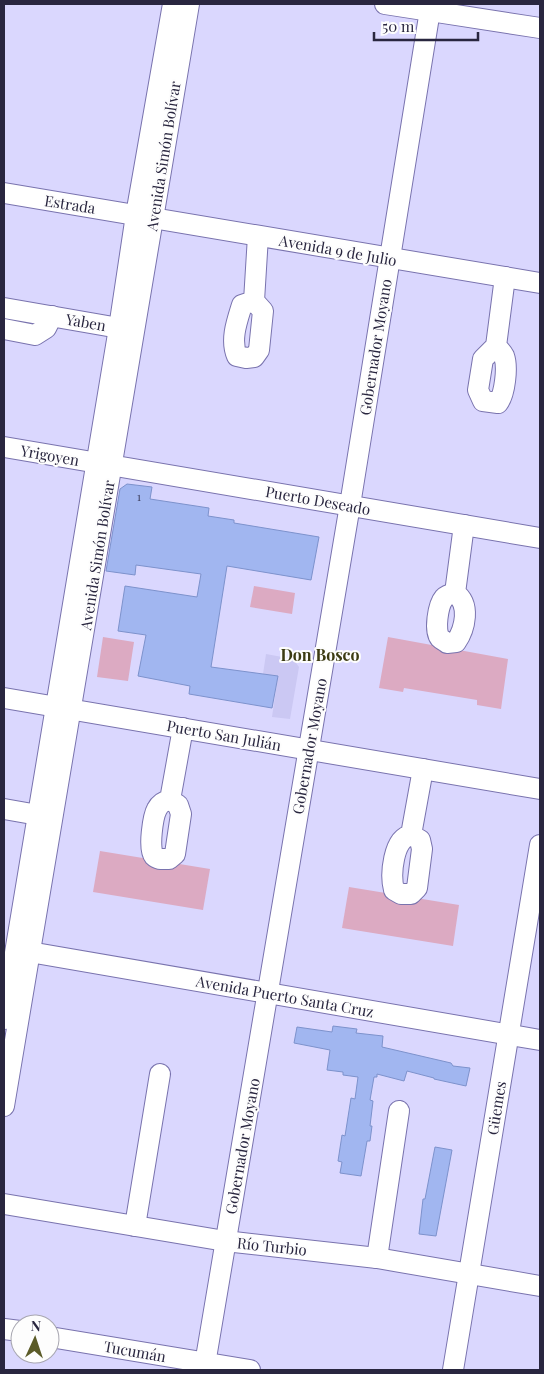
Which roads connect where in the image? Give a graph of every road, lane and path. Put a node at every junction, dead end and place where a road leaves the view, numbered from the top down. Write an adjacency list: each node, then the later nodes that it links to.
1 (173, 4): 7 (street, Avenida Simón Bolívar)
2 (189, 4): 7 (street, Avenida Simón Bolívar)
3 (385, 4): 4 (street)
4 (431, 7): 5 (street); 9 (street, Gobernador Moyano)
5 (540, 28)
6 (4, 193): 7 (street, Estrada)
7 (144, 217): 8 (street, Avenida 9 de Julio); 15 (street, Avenida Simón Bolívar); 19 (street, Avenida Simón Bolívar)
8 (258, 236): 9 (street, Avenida 9 de Julio); 12 (street)
9 (389, 258): 10 (street, Avenida 9 de Julio); 20 (street, Gobernador Moyano)
10 (504, 277): 11 (street, Avenida 9 de Julio); 17 (street)
11 (540, 283)
12 (254, 301)
13 (4, 308): 14 (street, Yaben)
14 (52, 316): 15 (street, Yaben); 16 (street, Yaben)
15 (119, 328): 19 (street, Avenida Simón Bolívar)
16 (4, 329)
17 (496, 346)
18 (4, 447): 19 (street, Yrigoyen)
19 (104, 464): 20 (street, Puerto Deseado); 25 (street, Avenida Simón Bolívar)
20 (350, 505): 21 (street, Puerto Deseado); 27 (street, Gobernador Moyano)
21 (464, 524): 22 (street, Puerto Deseado); 23 (street)
22 (540, 538)
23 (455, 593)
24 (4, 698): 25 (street, Puerto San Julián)
25 (63, 708): 26 (street, Puerto San Julián); 32 (street, Avenida Simón Bolívar); 36 (street, Avenida Simón Bolívar)
26 (183, 728): 27 (street, Puerto San Julián); 30 (street)
27 (309, 749): 28 (street, Puerto San Julián); 37 (street, Gobernador Moyano)
28 (423, 769): 29 (street, Puerto San Julián); 33 (street)
29 (540, 789)
30 (170, 800)
31 (4, 808): 32 (street)
32 (38, 815): 36 (street, Avenida Simón Bolívar)
33 (411, 835)
34 (540, 845): 35 (street, Güemes)
35 (534, 920): 39 (street, Güemes)
36 (17, 950): 37 (street, Avenida Puerto Santa Cruz); 38 (street, Avenida Simón Bolívar); 42 (street, Avenida Simón Bolívar)
37 (268, 992): 39 (street, Avenida Puerto Santa Cruz); 46 (street, Gobernador Moyano)
38 (4, 1019)
39 (508, 1035): 40 (street, Avenida Puerto Santa Cruz); 48 (street, Güemes)
40 (540, 1040)
41 (160, 1074): 45 (street)
42 (4, 1106)
43 (399, 1111): 47 (street)
44 (4, 1204): 45 (street, Río Turbio)
45 (135, 1226): 46 (street, Río Turbio)
46 (226, 1241): 47 (street, Río Turbio); 51 (street, Gobernador Moyano)
47 (377, 1258): 48 (street, Río Turbio)
48 (469, 1273): 49 (street, Río Turbio); 53 (street, Güemes)
49 (540, 1286)
50 (60, 1338): 51 (street, Tucumán)
51 (204, 1366): 52 (street, Tucumán)
52 (250, 1370)
53 (453, 1370)

